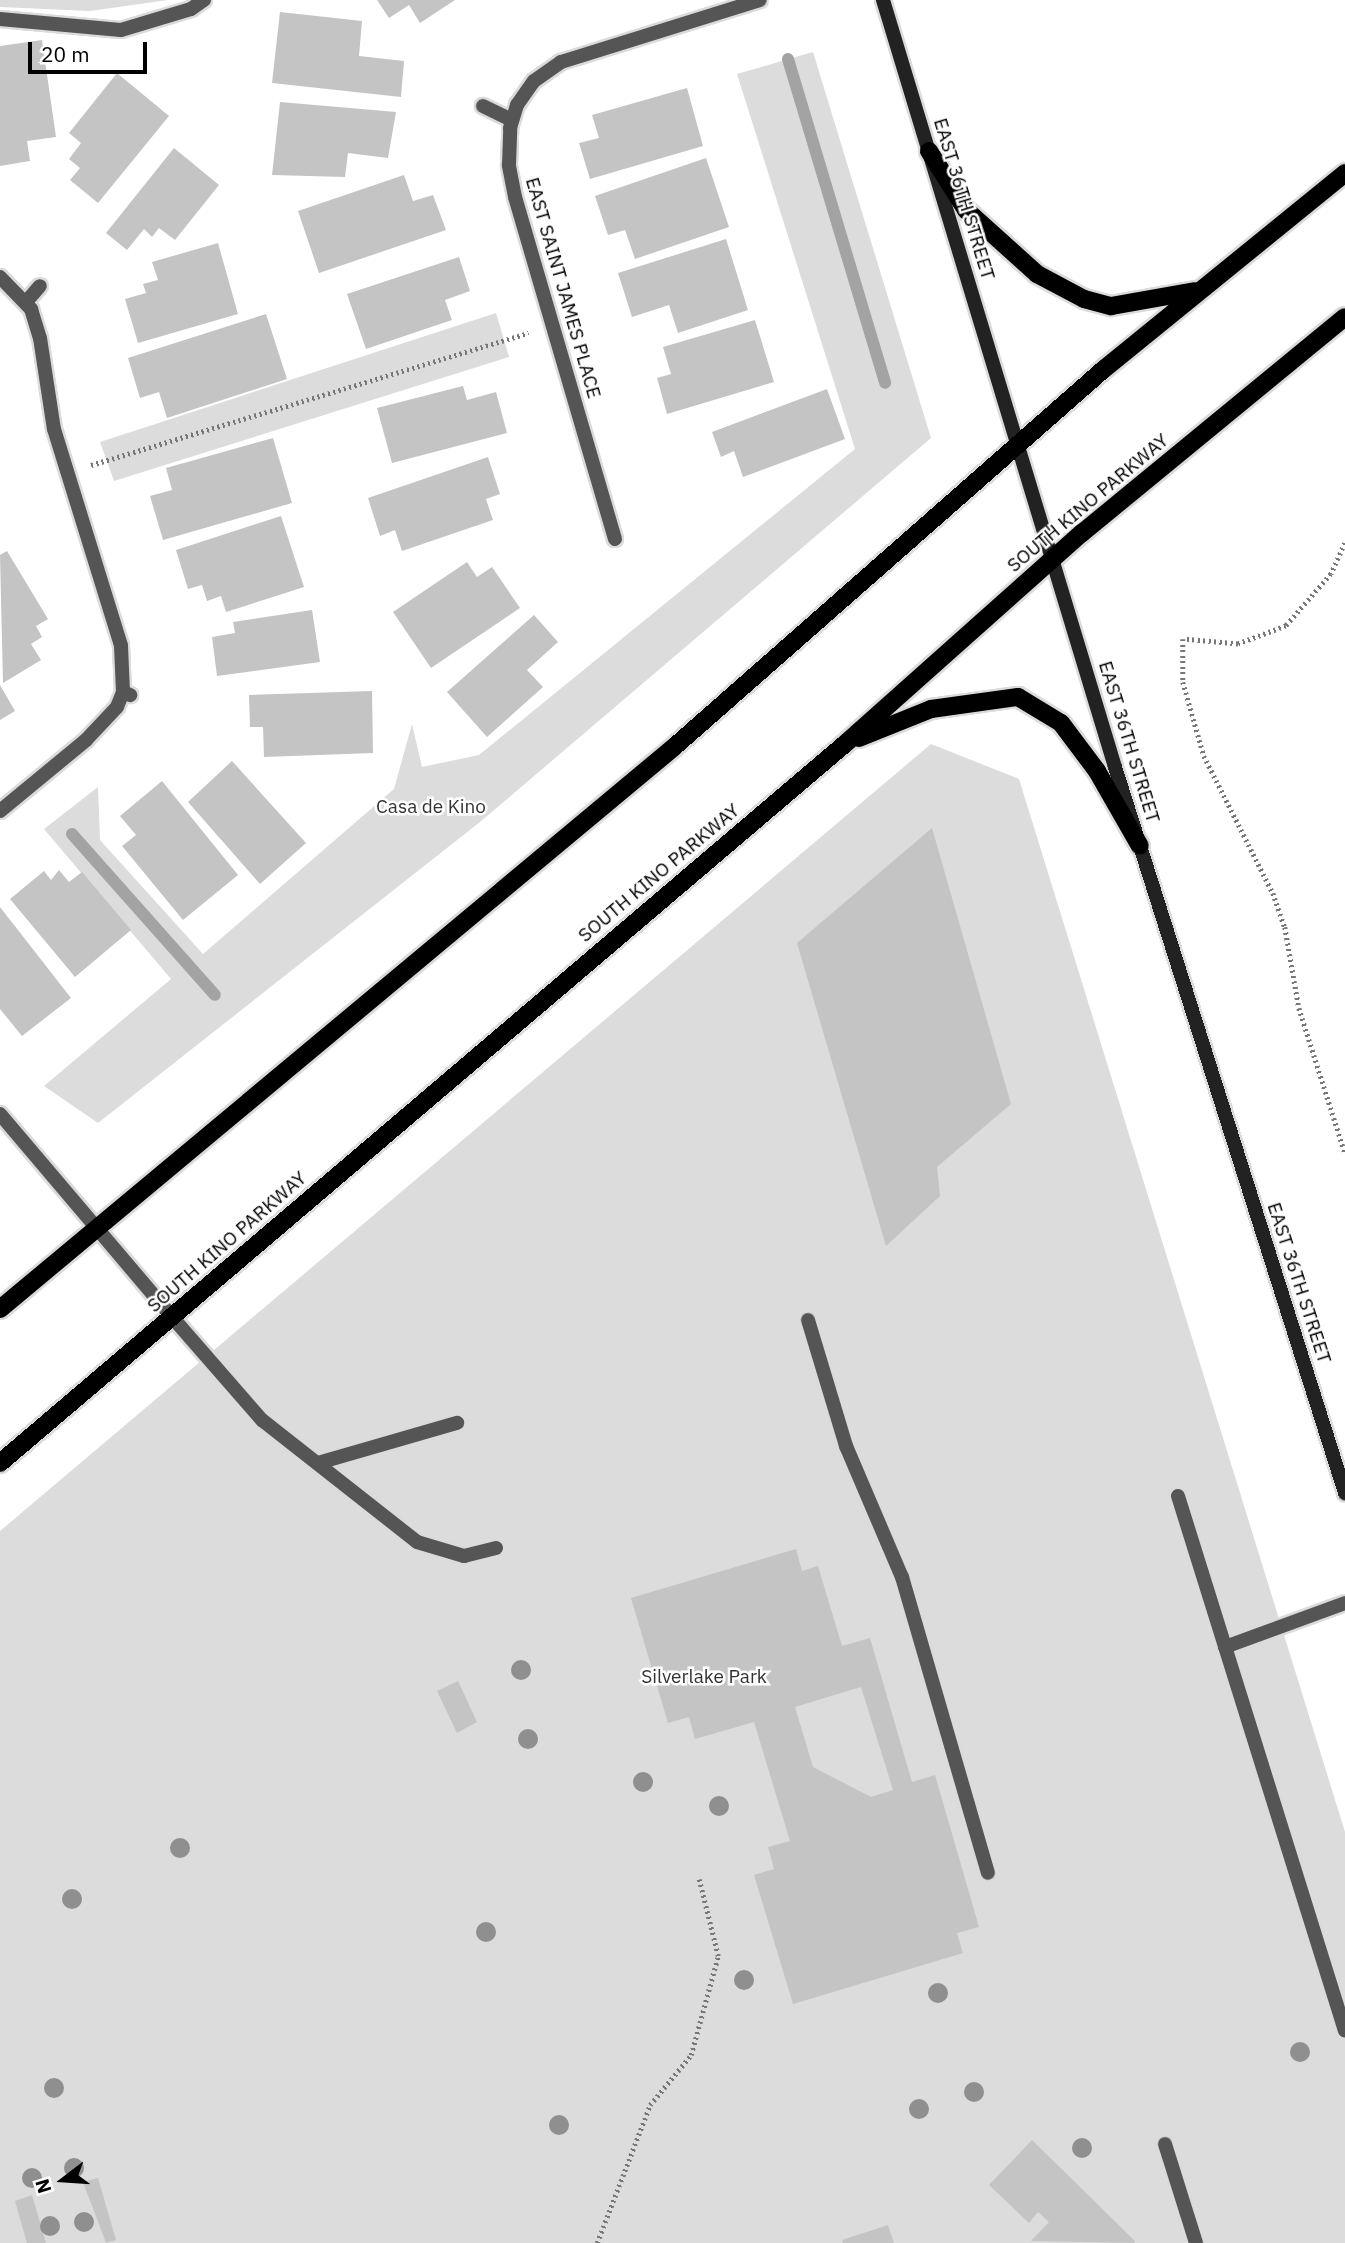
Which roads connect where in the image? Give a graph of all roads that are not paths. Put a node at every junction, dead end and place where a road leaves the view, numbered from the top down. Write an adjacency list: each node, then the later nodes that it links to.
1 (204, 0): 4 (street)
2 (760, 0): 6 (street, EAST SAINT JAMES PLACE)
3 (883, 0): 7 (main road, EAST 36TH STREET)
4 (0, 19)
5 (483, 106): 6 (street)
6 (512, 120): 15 (street, EAST SAINT JAMES PLACE)
7 (929, 152): 11 (main road); 14 (main road, EAST 36TH STREET)
8 (1345, 173): 11 (main road)
9 (0, 277): 12 (street)
10 (40, 286): 12 (street)
11 (1202, 289): 14 (main road)
12 (26, 302): 18 (street)
13 (1345, 317): 16 (main road, SOUTH KINO PARKWAY)
14 (1017, 443): 16 (main road, EAST 36TH STREET); 21 (main road)
15 (615, 539)
16 (1053, 559): 17 (main road, SOUTH KINO PARKWAY); 19 (main road, EAST 36TH STREET)
17 (846, 743): 19 (main road); 23 (main road, SOUTH KINO PARKWAY)
18 (0, 811)
19 (1140, 846): 28 (main road, EAST 36TH STREET)
20 (0, 1114): 21 (street)
21 (97, 1228): 22 (main road); 23 (street)
22 (0, 1309)
23 (172, 1317): 26 (main road, SOUTH KINO PARKWAY); 27 (street)
24 (808, 1320): 33 (street)
25 (457, 1423): 27 (street)
26 (0, 1463)
27 (318, 1464): 30 (street)
28 (1345, 1493)
29 (1178, 1496): 32 (street)
30 (496, 1548)
31 (1345, 1603): 32 (street)
32 (1225, 1647): 34 (street)
33 (988, 1872)
34 (1345, 2031)
35 (1165, 2144): 36 (street)
36 (1196, 2243)

